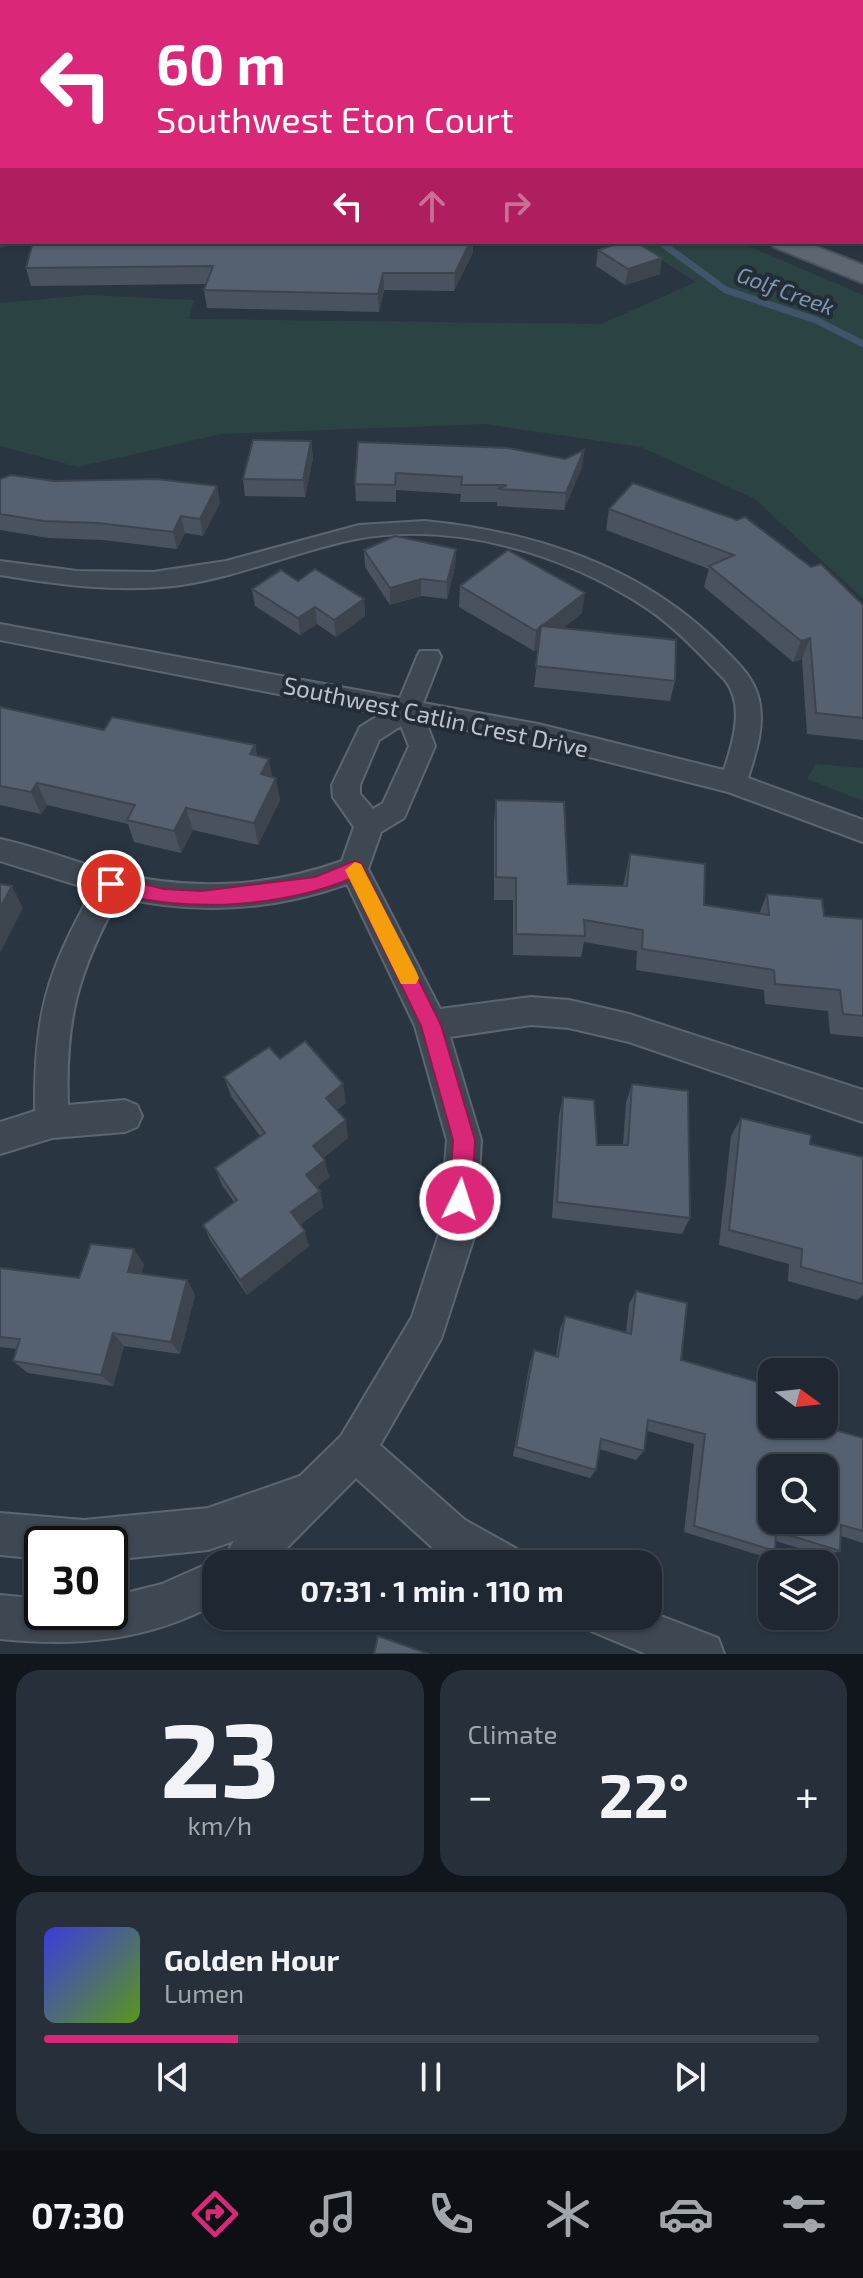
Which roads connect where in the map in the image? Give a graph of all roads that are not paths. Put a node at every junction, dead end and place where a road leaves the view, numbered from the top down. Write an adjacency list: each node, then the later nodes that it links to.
1 (788, 244): 2 (main road)
2 (863, 275)
3 (0, 568): 7 (street)
4 (0, 632): 6 (street, Southwest Catlin Crest Drive)
5 (429, 657): 6 (street)
6 (408, 709): 7 (street, Southwest Catlin Crest Drive); 8 (street); 8 (street)
7 (733, 783): 9 (street, Southwest Catlin Crest Drive)
8 (369, 825): 11 (street)
9 (863, 831)
10 (0, 850): 12 (street)
11 (354, 869): 12 (street); 13 (street)
12 (111, 884): 16 (street)
13 (431, 1025): 14 (street); 18 (street)
14 (863, 1106)
15 (125, 1116): 16 (street)
16 (52, 1122): 17 (street)
17 (0, 1138)
18 (355, 1450): 19 (street); 22 (street)
19 (320, 1489): 20 (street); 21 (street)
20 (0, 1534)
21 (256, 1550)
22 (477, 1550)
23 (202, 1589): 24 (street)
24 (0, 1617)
25 (641, 1630): 26 (street)
26 (702, 1654)

